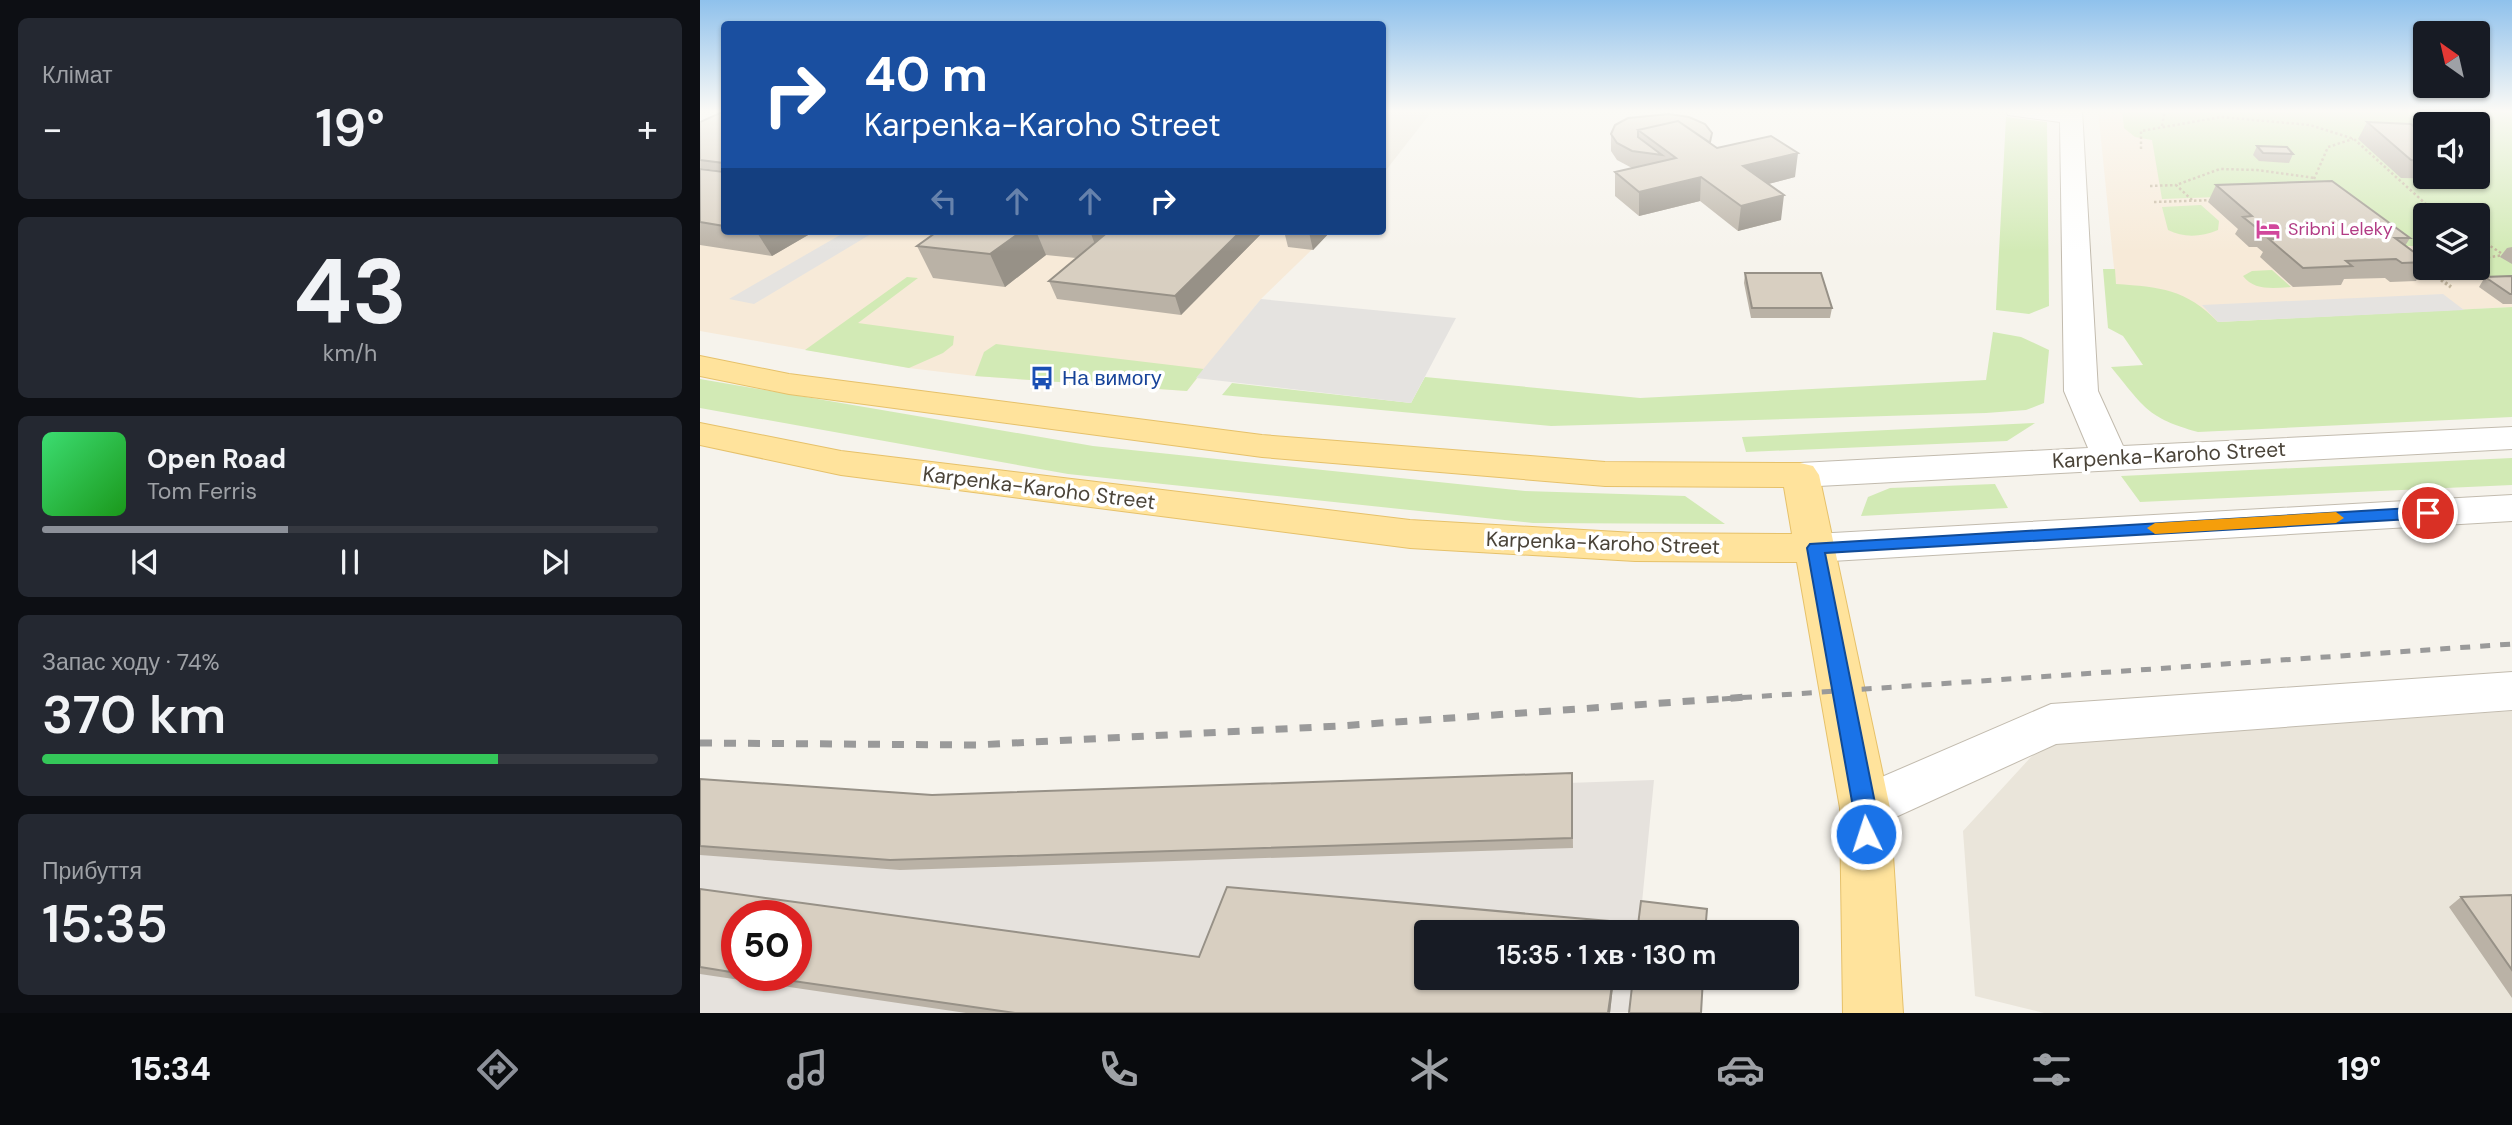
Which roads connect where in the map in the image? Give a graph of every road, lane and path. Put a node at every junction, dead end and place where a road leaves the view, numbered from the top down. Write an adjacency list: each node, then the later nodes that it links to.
1 (2073, 157): 19 (street)
2 (2324, 157): 4 (path)
3 (2374, 157): 11 (path)
4 (2315, 178): 5 (path); 7 (path)
5 (2176, 185): 6 (path); 8 (path)
6 (2150, 186)
7 (2311, 187)
8 (2193, 200): 9 (path); 10 (path)
9 (2218, 200)
10 (2154, 202)
11 (2425, 203)
12 (2490, 246): 13 (path)
13 (2490, 257)
14 (2442, 280): 15 (path)
15 (2451, 287)
16 (700, 366): 20 (main road, Karpenka-Karoho Street)
17 (700, 434): 22 (main road, Karpenka-Karoho Street)
18 (2512, 438): 19 (street, Karpenka-Karoho Street)
19 (2110, 457): 20 (street, Karpenka-Karoho Street)
20 (1800, 474): 22 (main road)
21 (2512, 508): 22 (street, Karpenka-Karoho Street)
22 (1815, 548): 24 (main road)
23 (2512, 691): 24 (street)
24 (1866, 808): 25 (main road)
25 (1873, 1013)

